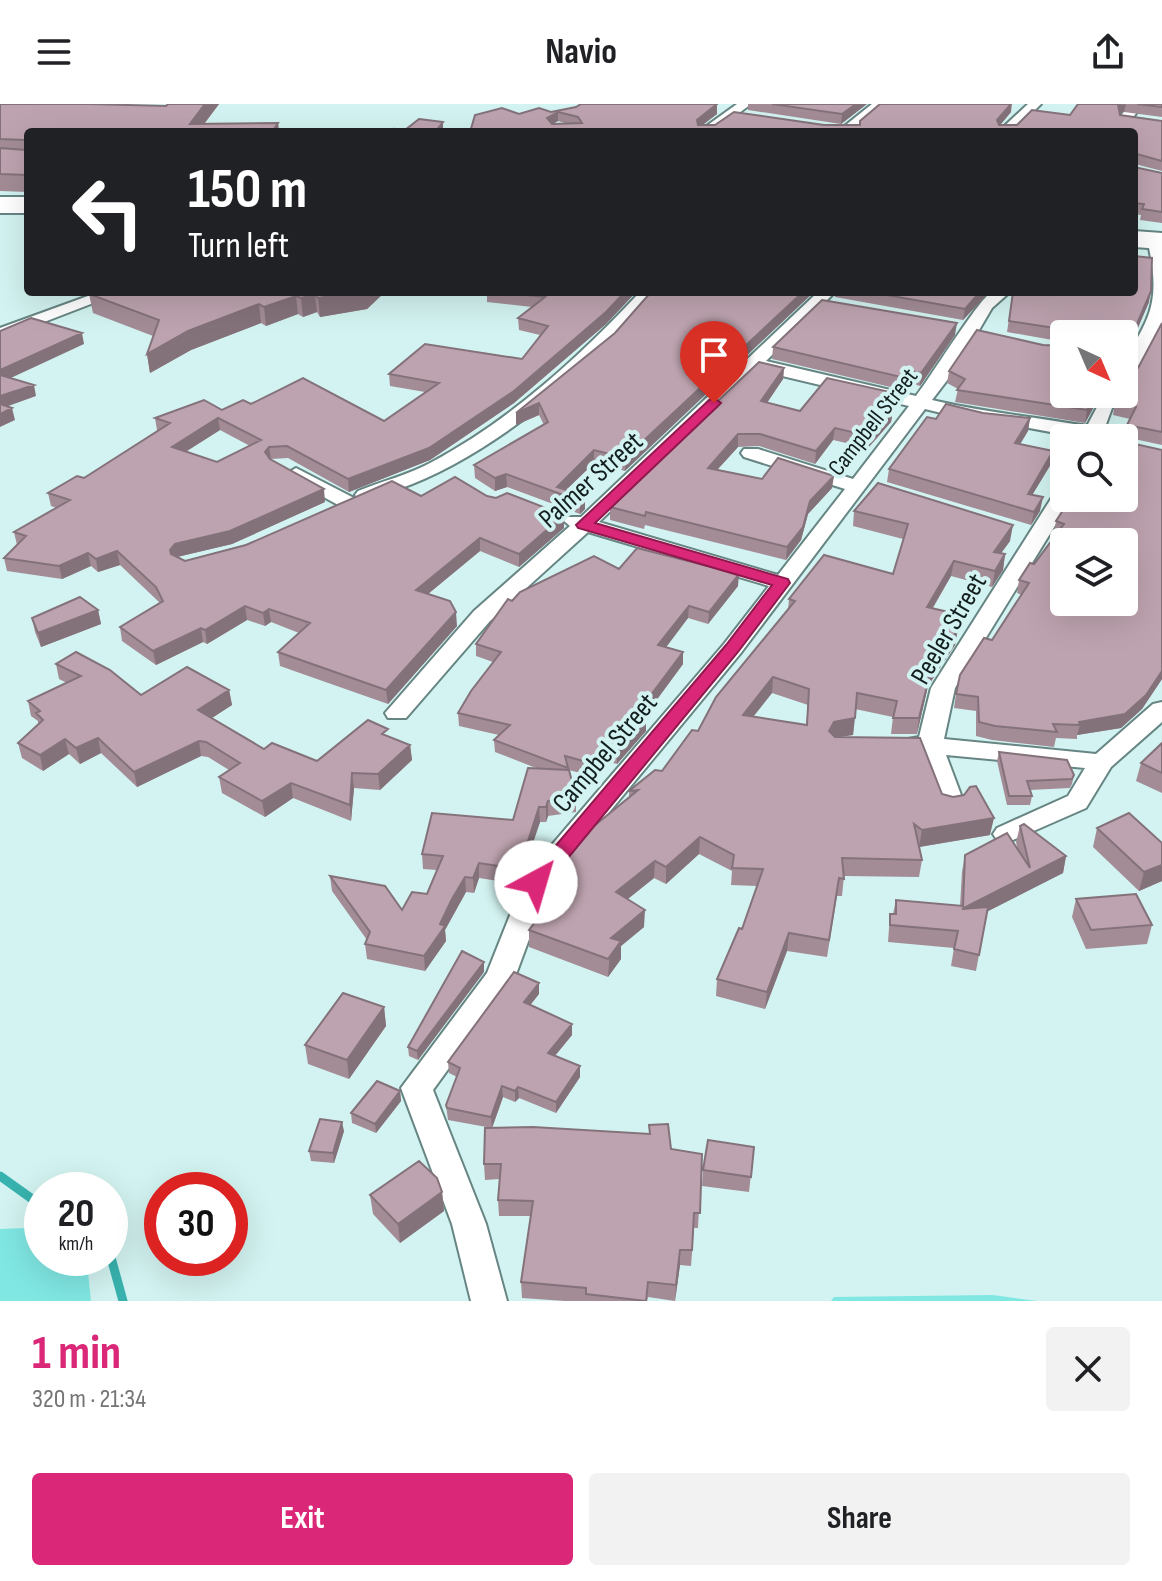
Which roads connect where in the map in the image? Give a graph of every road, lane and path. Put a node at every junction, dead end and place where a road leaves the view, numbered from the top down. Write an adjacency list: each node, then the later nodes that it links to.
1 (880, 104): 7 (street)
2 (1137, 104): 9 (street)
3 (1005, 106): 4 (street)
4 (1033, 107): 8 (street)
5 (735, 111): 6 (street)
6 (711, 128)
7 (847, 128)
8 (1009, 128)
9 (1120, 128)
10 (0, 205): 11 (highway)
11 (24, 205)
12 (0, 211): 13 (highway)
13 (24, 212)
14 (1153, 254): 19 (street)
15 (103, 296): 20 (street)
16 (645, 296): 27 (street)
17 (997, 296): 23 (street, Campbell Street)
18 (823, 297): 22 (street, Palmer Street)
19 (1161, 297): 21 (street)
20 (0, 334)
21 (1138, 350)
22 (754, 364): 23 (street); 32 (street, Palmer Street)
23 (921, 402): 24 (street); 29 (street, Campbell Street)
24 (1050, 427)
25 (751, 453): 29 (street)
26 (280, 465): 27 (street)
27 (438, 467): 28 (street)
28 (461, 481)
29 (863, 486): 33 (street, Campbell Street)
30 (1050, 511): 36 (street, Peeler Street)
31 (558, 515): 32 (street)
32 (584, 525): 33 (street); 35 (street, Palmer Street)
33 (782, 583): 41 (street, Campbel Street)
34 (1162, 709): 38 (street)
35 (397, 713)
36 (930, 744): 37 (street); 38 (street); 39 (street)
37 (886, 745)
38 (1102, 762): 40 (street)
39 (951, 803)
40 (1006, 834)
41 (489, 1301)

